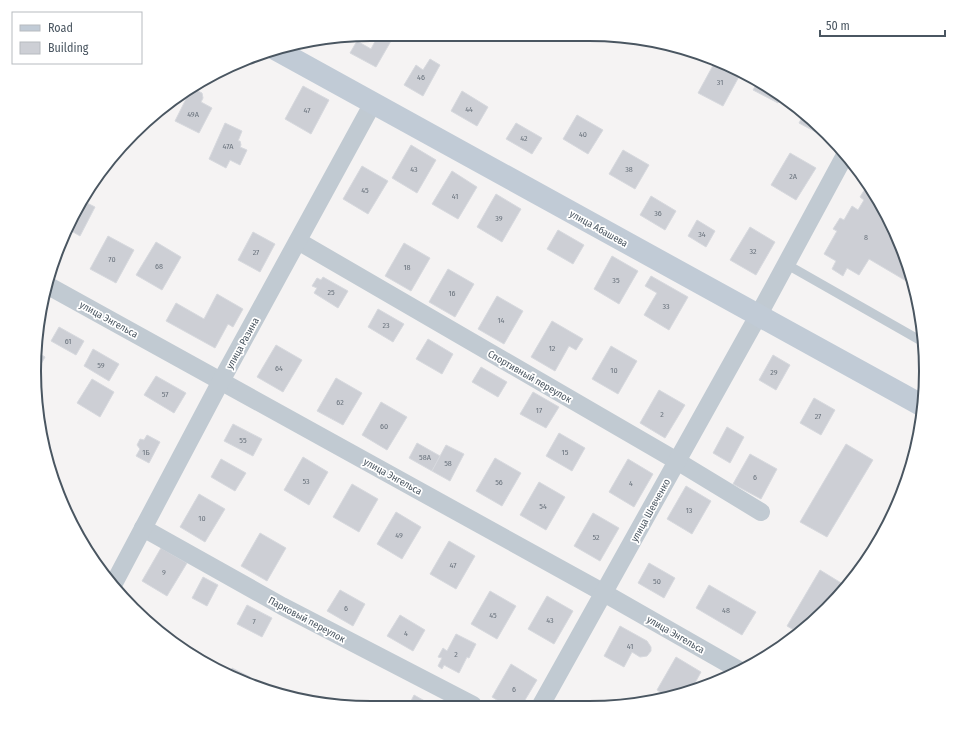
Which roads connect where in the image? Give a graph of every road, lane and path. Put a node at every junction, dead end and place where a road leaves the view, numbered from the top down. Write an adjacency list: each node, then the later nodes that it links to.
1 (283, 53): 2 (street, улица Абашева)
2 (373, 103): 4 (street, улица Разина); 7 (street, улица Абашева)
3 (843, 160): 5 (street, улица Шевченко)
4 (298, 241): 9 (street, улица Разина); 11 (street, Спортивный переулок)
5 (786, 264): 7 (street, улица Шевченко); 8 (lane)
6 (52, 288): 9 (street, улица Энгельса)
7 (758, 316): 10 (street, улица Абашева); 11 (street, улица Шевченко)
8 (917, 339)
9 (221, 381): 13 (street, улица Разина); 15 (street, улица Энгельса)
10 (917, 403)
11 (678, 461): 12 (street, Спортивный переулок); 15 (street, улица Шевченко)
12 (761, 512)
13 (143, 528): 14 (street, улица Разина); 17 (street, Парковый переулок)
14 (116, 580)
15 (604, 592): 16 (street, улица Энгельса); 18 (street, улица Шевченко)
16 (734, 667)
17 (465, 701)
18 (547, 701)

